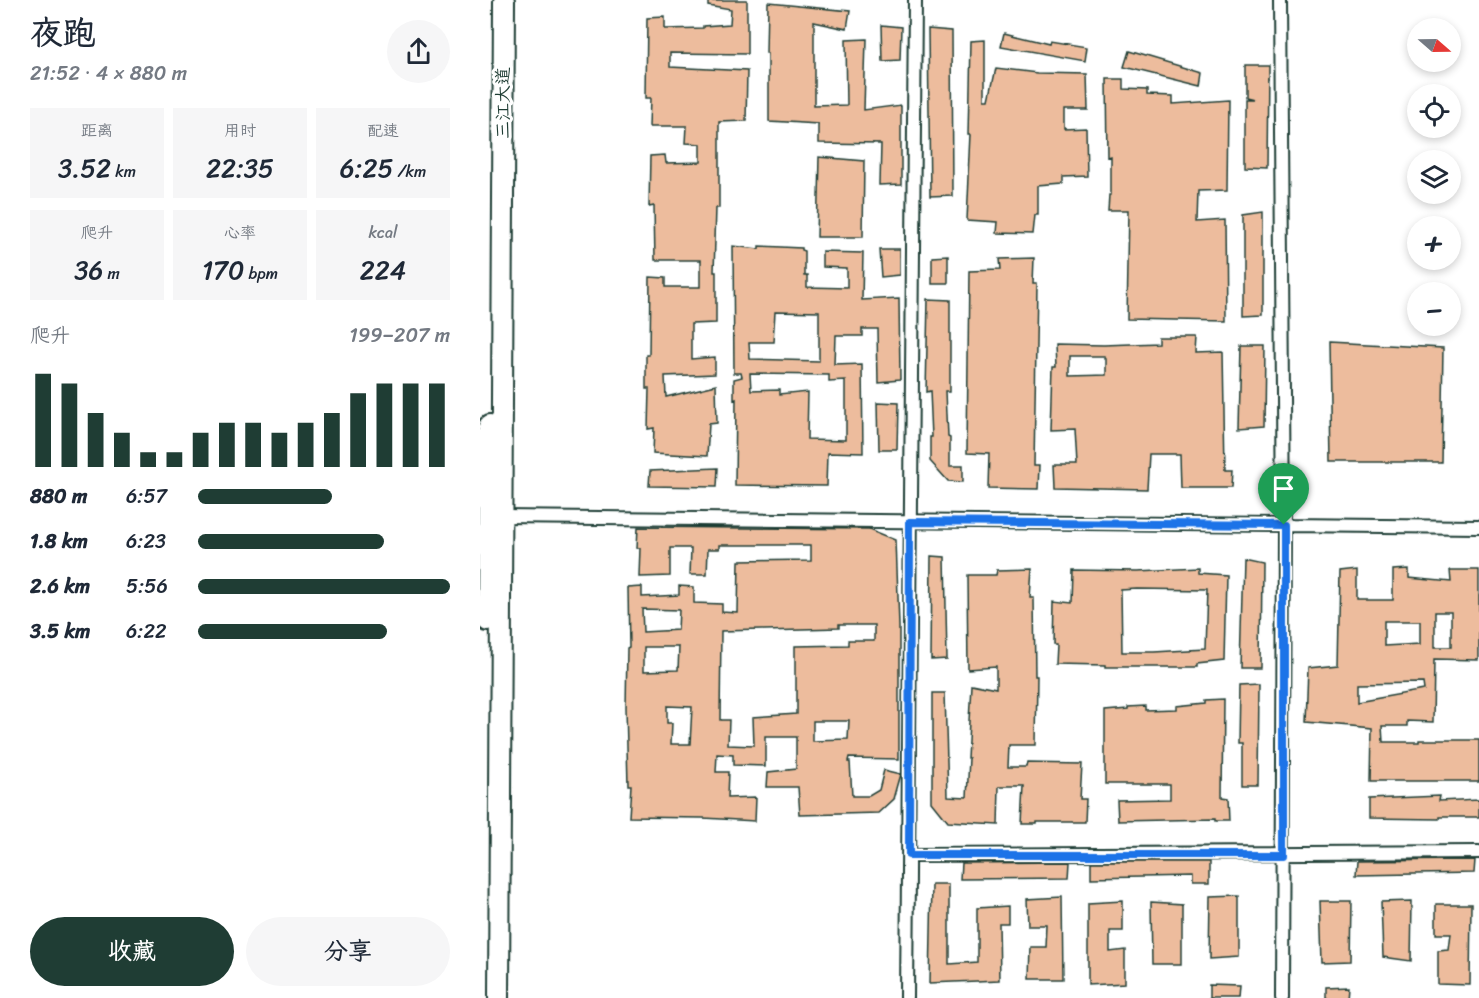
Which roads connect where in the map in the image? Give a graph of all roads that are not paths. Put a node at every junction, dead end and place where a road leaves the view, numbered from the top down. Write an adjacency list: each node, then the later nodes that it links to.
1 (491, 0): 5 (main road, 三江大道)
2 (504, 0): 5 (main road, 三江大道)
3 (915, 0): 6 (street)
4 (1280, 0): 7 (street)
5 (490, 517): 6 (street); 12 (main road, 三江大道); 13 (main road, 三江大道)
6 (910, 522): 7 (street); 10 (street)
7 (1284, 525): 8 (street); 11 (street)
8 (1479, 527)
9 (1479, 852): 11 (street)
10 (909, 855): 11 (street); 14 (street)
11 (1284, 855): 15 (street)
12 (485, 998)
13 (499, 998)
14 (907, 998)
15 (1282, 998)

